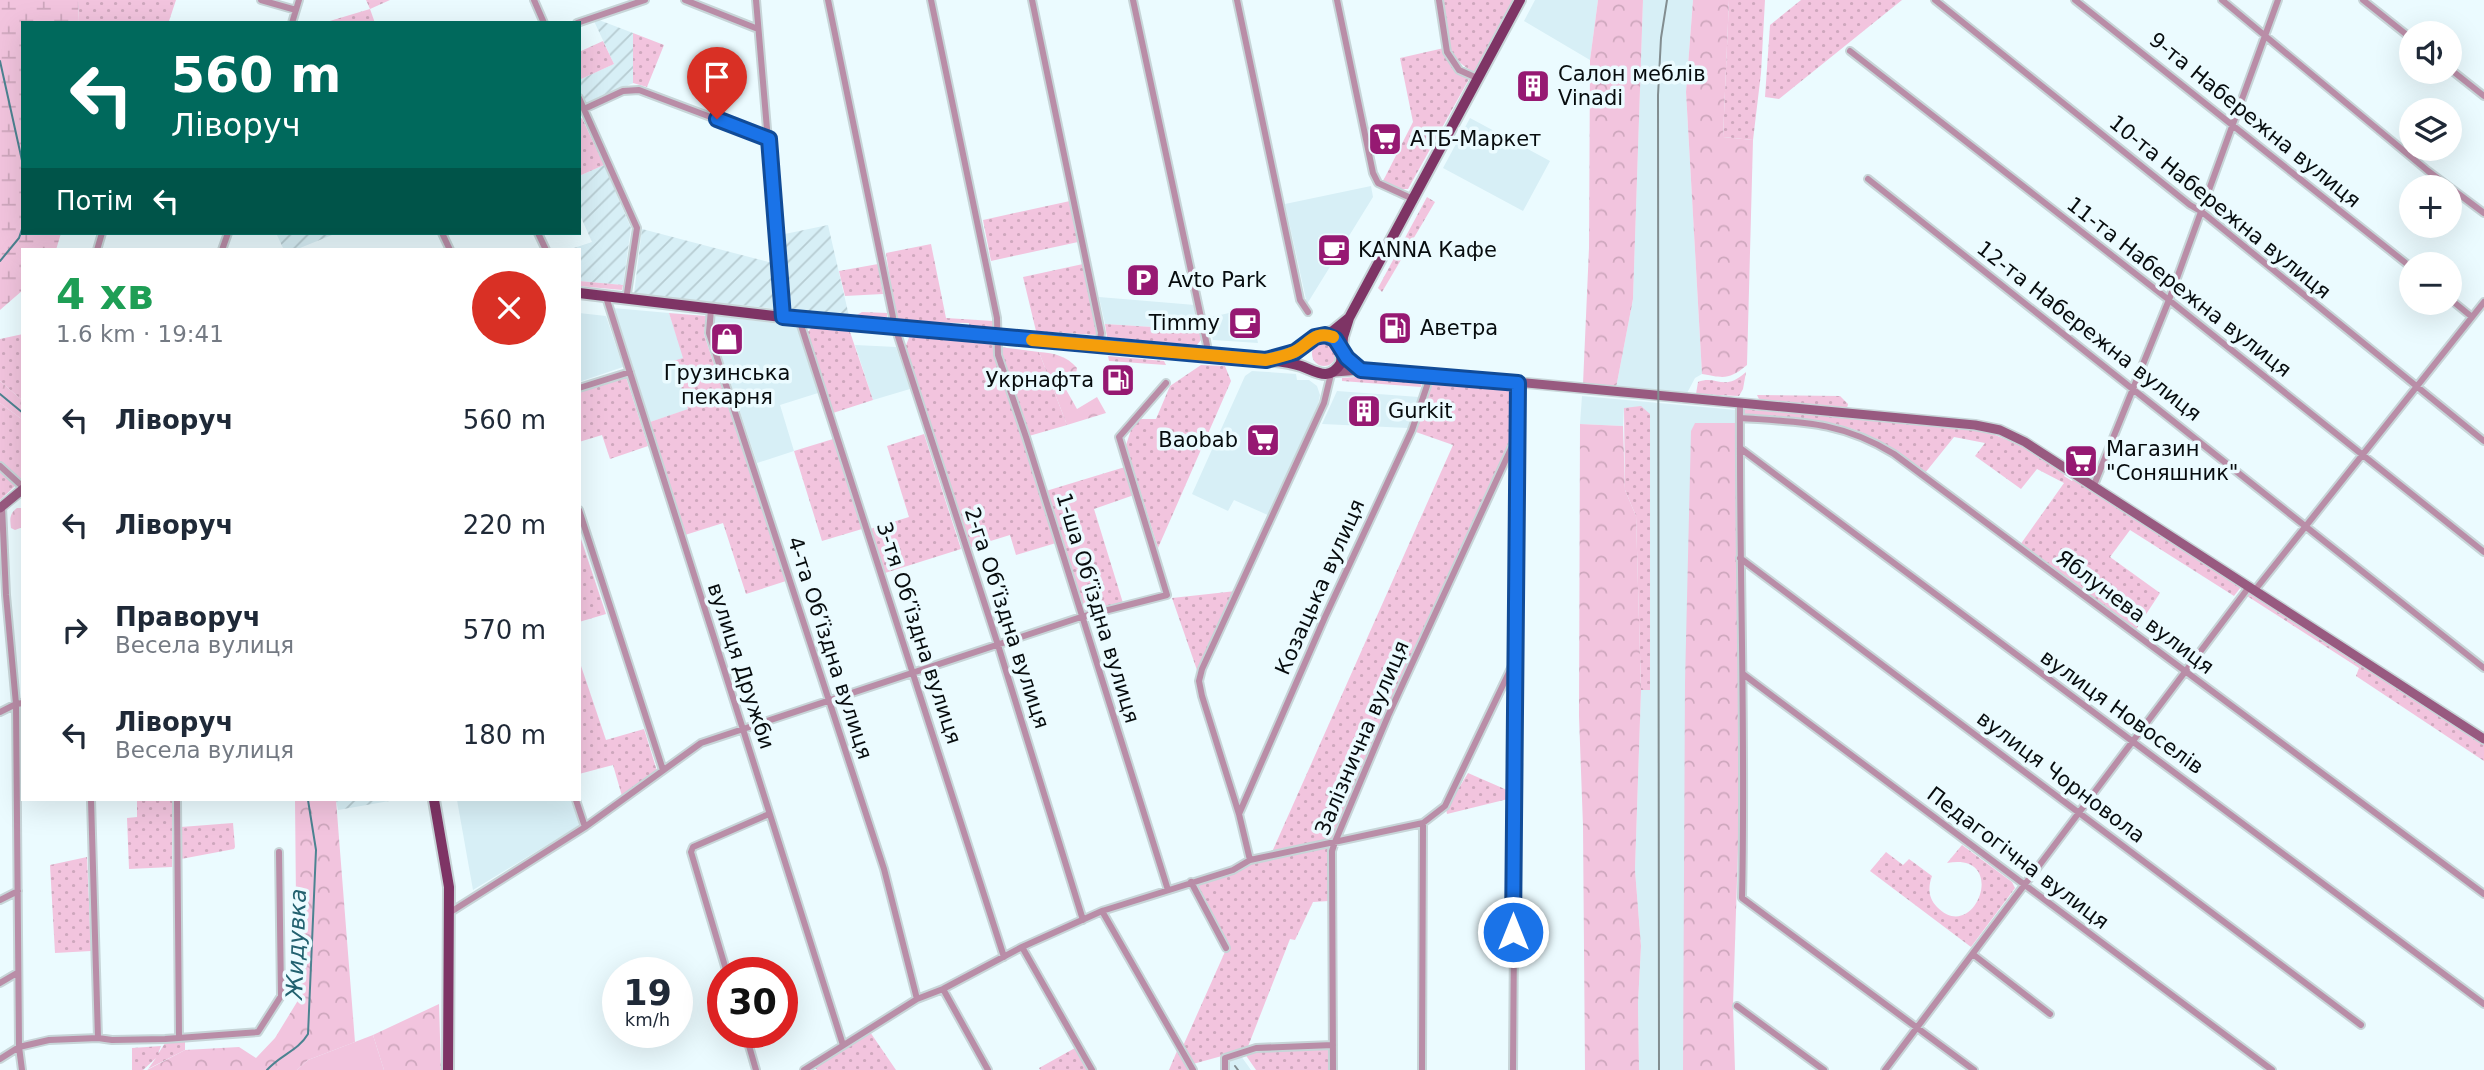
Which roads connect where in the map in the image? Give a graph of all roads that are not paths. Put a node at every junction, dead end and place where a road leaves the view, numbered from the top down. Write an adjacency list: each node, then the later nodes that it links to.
1 (261, 0): 20 (street)
2 (299, 0): 20 (street)
3 (534, 0): 22 (street)
4 (645, 0): 23 (street)
5 (685, 0): 24 (street)
6 (756, 0): 24 (street)
7 (828, 0): 52 (street, 2-га Обʼїздна вулиця)
8 (931, 0): 54 (street, 1-ша Обʼїздна вулиця)
9 (1031, 0): 56 (street)
10 (1133, 0): 58 (street)
11 (1237, 0): 47 (street)
12 (1337, 0): 36 (street)
13 (1439, 0): 28 (street)
14 (1520, 0): 28 (main road)
15 (1935, 0): 37 (street, 10-та Набережна вулиця)
16 (2075, 0): 33 (street, 9-та Набережна вулиця)
17 (2222, 0): 26 (street)
18 (2278, 0): 26 (street)
19 (2363, 0): 25 (street)
20 (296, 10): 21 (street)
21 (293, 21)
22 (543, 21)
23 (581, 22)
24 (758, 29): 34 (street)
25 (2399, 29)
26 (2265, 34): 33 (street); 38 (street)
27 (1850, 51): 43 (street, 11-та Набережна вулиця)
28 (1477, 78): 36 (main road)
29 (2462, 79): 30 (street)
30 (2484, 96)
31 (581, 102): 32 (street)
32 (584, 109): 34 (street); 42 (street)
33 (2233, 124): 37 (street); 39 (street, 9-та Набережна вулиця)
34 (769, 139): 48 (street)
35 (1868, 179): 67 (street, 12-та Набережна вулиця)
36 (1413, 199): 50 (main road)
37 (2202, 212): 43 (street); 68 (street, 10-та Набережна вулиця)
38 (2484, 213)
39 (2399, 258)
40 (581, 293): 41 (main road)
41 (606, 297): 42 (main road); 61 (street, вулиця Дружби)
42 (626, 300): 45 (main road)
43 (2169, 300): 67 (street); 75 (street, 11-та Набережна вулиця)
44 (2484, 302): 49 (street)
45 (711, 309): 48 (main road); 93 (street, 4-та Обʼїздна вулиця)
46 (2462, 309): 49 (street)
47 (1308, 312)
48 (783, 317): 51 (main road)
49 (2472, 317): 68 (street)
50 (1349, 318): 53 (main road); 57 (main road)
51 (799, 319): 52 (main road); 90 (street, 3-тя Обʼїздна вулиця)
52 (895, 327): 54 (main road); 87 (street, 2-га Обʼїздна вулиця)
53 (1325, 335): 55 (main road); 57 (main road)
54 (998, 337): 56 (main road); 86 (street, 1-ша Обʼїздна вулиця)
55 (1306, 343): 59 (main road); 62 (main road)
56 (1099, 346): 58 (main road)
57 (1343, 350): 60 (street); 62 (main road)
58 (1209, 355): 59 (main road)
59 (1266, 360): 62 (main road)
60 (1361, 370): 62 (street); 63 (street)
61 (629, 372): 66 (street); 96 (street, вулиця Дружби)
62 (1324, 373): 69 (street); 69 (street)
63 (1431, 374): 65 (street); 106 (street, Козацька вулиця)
64 (1166, 383): 86 (street)
65 (1518, 383): 70 (street); 72 (street)
66 (581, 387)
67 (2132, 387): 77 (street); 82 (street, 12-та Набережна вулиця)
68 (2417, 387): 73 (street, 10-та Набережна вулиця); 75 (street)
69 (1324, 403): 106 (street)
70 (1740, 404): 71 (street); 77 (street)
71 (1740, 418): 74 (street); 91 (street, Яблунева вулиця)
72 (1516, 439): 88 (street); 109 (street, Залізнична вулиця)
73 (2484, 441)
74 (1740, 447): 84 (street); 98 (street, вулиця Новоселів)
75 (2362, 456): 82 (street); 83 (street, 11-та Набережна вулиця)
76 (0, 467): 78 (street)
77 (2094, 485): 85 (street)
78 (21, 486)
79 (21, 490): 80 (street)
80 (1, 508): 94 (street)
81 (581, 516): 99 (street)
82 (2305, 526): 85 (street); 89 (street, 12-та Набережна вулиця)
83 (2484, 552)
84 (1740, 558): 92 (street); 104 (street, вулиця Чорновола)
85 (2252, 589): 91 (street); 97 (street)
86 (1081, 617): 87 (street); 114 (street, 1-ша Обʼїздна вулиця)
87 (998, 645): 90 (street); 120 (street, 2-га Обʼїздна вулиця)
88 (1514, 662): 107 (street); 152 (street)
89 (2484, 668)
90 (913, 671): 93 (street); 125 (street, 3-тя Обʼїздна вулиця)
91 (2185, 672): 98 (street); 116 (street, Яблунева вулиця)
92 (1742, 674): 113 (street, Педагогічна вулиця); 134 (street)
93 (829, 701): 96 (street); 129 (street, 4-та Обʼїздна вулиця)
94 (19, 703): 95 (street); 115 (street)
95 (0, 712)
96 (742, 728): 99 (street); 105 (street, вулиця Дружби)
97 (2484, 739)
98 (2132, 742): 104 (street); 130 (street, вулиця Новоселів)
99 (663, 770): 108 (street)
100 (91, 801): 135 (street)
101 (177, 801): 136 (street)
102 (434, 801): 119 (main road)
103 (576, 801): 108 (street)
104 (2080, 813): 113 (street); 133 (street, вулиця Чорновола)
105 (769, 814): 124 (street); 137 (street, вулиця Дружби)
106 (1239, 814): 111 (street)
107 (1423, 823): 109 (street); 151 (street)
108 (585, 827): 119 (street)
109 (1335, 842): 111 (street); 138 (street, Залізнична вулиця)
110 (279, 852): 136 (street)
111 (1250, 860): 112 (street)
112 (1191, 882): 114 (street); 122 (street)
113 (2026, 886): 123 (street); 156 (street, Педагогічна вулиця)
114 (1168, 890): 118 (street)
115 (18, 891): 117 (street); 126 (street)
116 (2484, 894)
117 (0, 900)
118 (1102, 911): 120 (street); 148 (street)
119 (449, 913): 143 (main road)
120 (1083, 920): 121 (street)
121 (1022, 947): 125 (street); 147 (street)
122 (1226, 948)
123 (1974, 955): 132 (street); 134 (street)
124 (722, 957)
125 (1004, 957): 128 (street)
126 (18, 973): 127 (street); 139 (street)
127 (0, 983)
128 (943, 989): 129 (street); 146 (street)
129 (917, 999): 137 (street)
130 (2484, 1004)
131 (1737, 1006): 153 (street)
132 (2050, 1014)
133 (2361, 1025)
134 (1918, 1027): 154 (street); 155 (street)
135 (98, 1038): 136 (street); 139 (street)
136 (179, 1038)
137 (843, 1045): 145 (street)
138 (1333, 1045): 149 (street); 150 (street, Залізнична вулиця)
139 (19, 1047): 141 (street); 142 (street)
140 (750, 1048): 144 (street)
141 (0, 1059)
142 (22, 1070)
143 (448, 1070)
144 (756, 1070)
145 (804, 1070)
146 (988, 1070)
147 (1092, 1070)
148 (1193, 1070)
149 (1226, 1070)
150 (1333, 1070)
151 (1422, 1070)
152 (1513, 1070)
153 (1824, 1070)
154 (1885, 1070)
155 (1974, 1070)
156 (2272, 1070)

